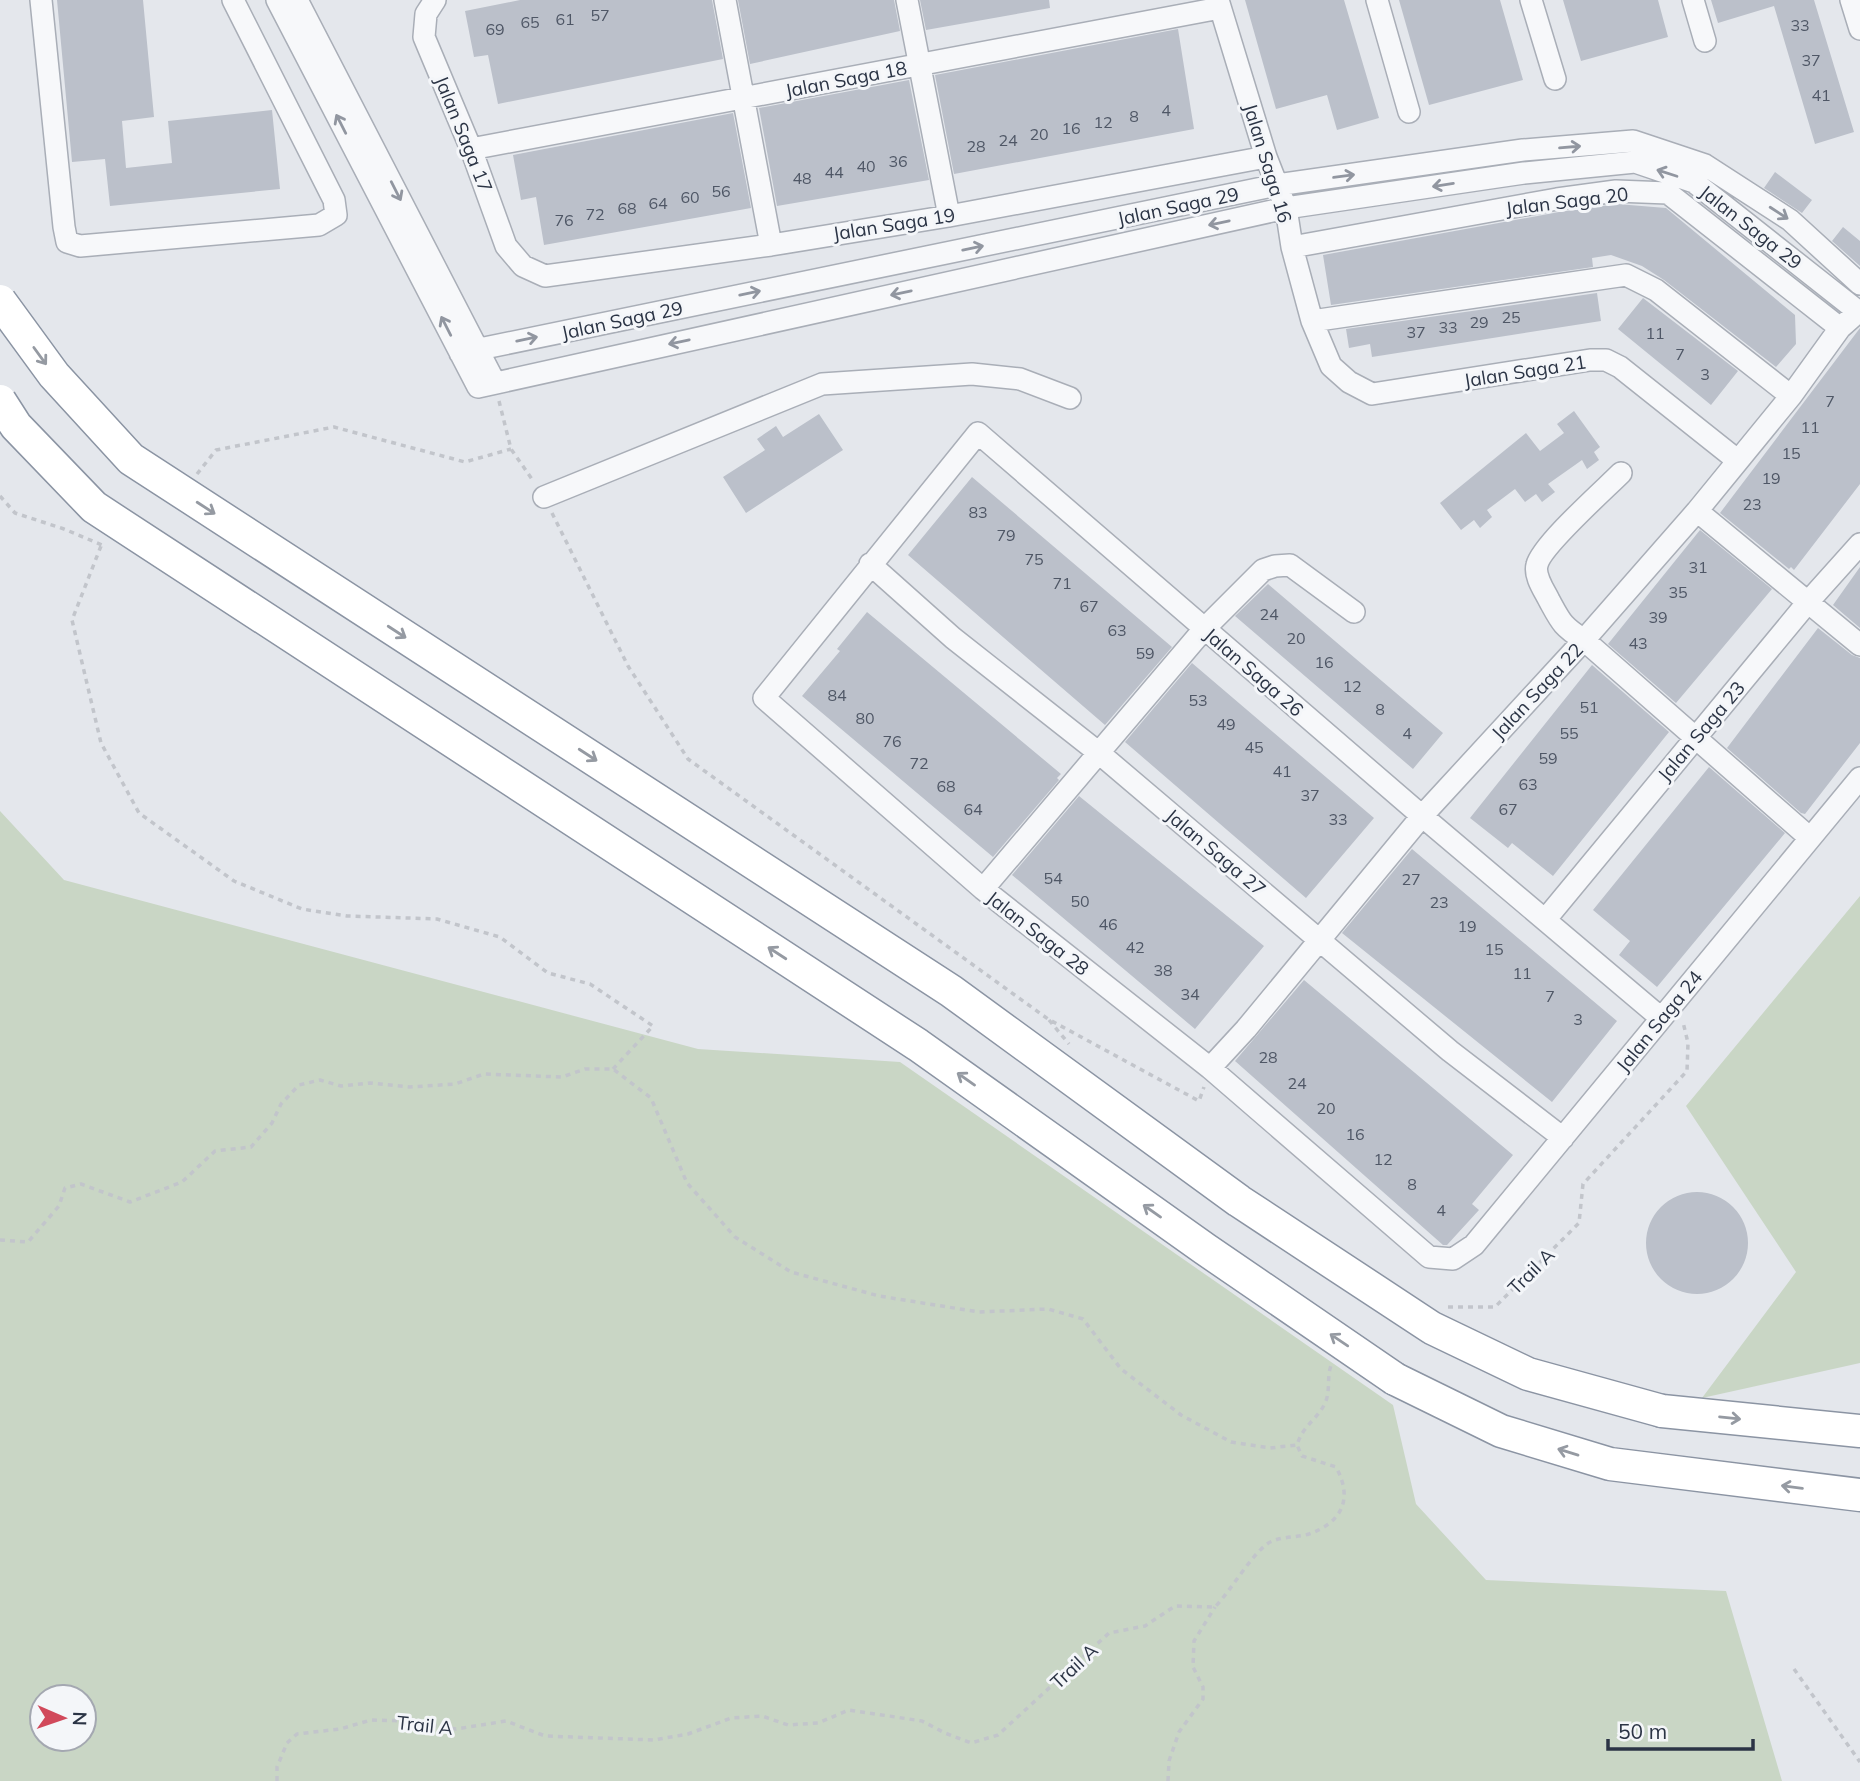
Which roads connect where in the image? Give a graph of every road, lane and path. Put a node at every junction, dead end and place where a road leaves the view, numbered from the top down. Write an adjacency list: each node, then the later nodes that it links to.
1 (41, 0): 2 (street)
2 (233, 0)
3 (277, 0): 32 (street, one-way to 3)
4 (297, 0): 32 (street, one-way to 32)
5 (435, 0): 19 (street, Jalan Saga 17)
6 (725, 0): 17 (street)
7 (907, 0): 15 (street)
8 (1377, 0): 18 (street)
9 (1531, 0): 16 (street)
10 (1693, 0): 14 (street)
11 (1851, 0): 13 (street)
12 (1219, 4): 15 (street, Jalan Saga 18); 20 (street, Jalan Saga 16)
13 (1860, 29)
14 (1705, 41)
15 (919, 65): 17 (street, Jalan Saga 18); 23 (street)
16 (1555, 79)
17 (743, 98): 19 (street, Jalan Saga 18); 24 (street)
18 (1409, 112)
19 (471, 149): 26 (street, Jalan Saga 17)
20 (1266, 157): 21 (street, Jalan Saga 16); 23 (street, Jalan Saga 19)
21 (1277, 185): 22 (street, Jalan Saga 16); 27 (street, Jalan Saga 29, one-way to 27); 32 (street, Jalan Saga 29, one-way to 21)
22 (1286, 208): 25 (street, Jalan Saga 16); 29 (street, Jalan Saga 29, one-way to 22); 34 (street, Jalan Saga 29, one-way to 34)
23 (949, 216): 24 (street, Jalan Saga 19)
24 (771, 245): 26 (street, Jalan Saga 19)
25 (1292, 247): 30 (street, Jalan Saga 16); 31 (street, Jalan Saga 20)
26 (523, 266)
27 (1860, 284)
28 (0, 301): 70 (highway, one-way to 70, bridge)
29 (1860, 311): 31 (street, Jalan Saga 22)
30 (1312, 321): 33 (street, Jalan Saga 16); 35 (street)
31 (1840, 328): 35 (street, Jalan Saga 22)
32 (469, 351): 34 (street)
33 (1331, 366): 39 (street, Jalan Saga 21)
34 (487, 385): 38 (path)
35 (1791, 396): 39 (street, Jalan Saga 22)
36 (1070, 398): 43 (street)
37 (0, 401): 72 (highway, one-way to 37, bridge)
38 (511, 449): 41 (path); 43 (path)
39 (1737, 460): 44 (street, Jalan Saga 22)
40 (1621, 473): 52 (street)
41 (190, 483)
42 (0, 496): 47 (path)
43 (544, 497): 63 (path)
44 (1697, 511): 49 (street); 52 (street, Jalan Saga 22)
45 (112, 538): 47 (path)
46 (1860, 544): 49 (street, Jalan Saga 23)
47 (101, 546): 64 (path)
48 (870, 564): 51 (street, Jalan Saga 26); 55 (street, Jalan Saga 27); 59 (street, Jalan Saga 28)
49 (1808, 602): 53 (street); 54 (street, Jalan Saga 23)
50 (1354, 612): 51 (street)
51 (1204, 628): 55 (street); 57 (street, Jalan Saga 26)
52 (1584, 640): 54 (street); 57 (street, Jalan Saga 22)
53 (1860, 645)
54 (1695, 738): 58 (street); 60 (street, Jalan Saga 23)
55 (1099, 753): 59 (street); 61 (street, Jalan Saga 27)
56 (1860, 778): 58 (street, Jalan Saga 24)
57 (1422, 816): 60 (street, Jalan Saga 26); 61 (street, Jalan Saga 22)
58 (1810, 838): 62 (street, Jalan Saga 24)
59 (983, 889): 63 (street, Jalan Saga 28)
60 (1545, 920): 62 (street, Jalan Saga 26)
61 (1319, 939): 63 (street, Jalan Saga 22); 65 (street, Jalan Saga 27)
62 (1665, 1014): 65 (street, Jalan Saga 24); 68 (path, Trail A)
63 (1210, 1068): 67 (street, Jalan Saga 28)
64 (612, 1069): 66 (path); 71 (path)
65 (1563, 1138): 67 (street, Jalan Saga 24)
66 (0, 1240)
67 (1453, 1259)
68 (1441, 1307)
69 (1333, 1361): 71 (path)
70 (1860, 1431)
71 (1297, 1445): 73 (path)
72 (1860, 1495)
73 (1215, 1607): 76 (path, Trail A); 77 (path)
74 (1794, 1669): 75 (path)
75 (1860, 1762)
76 (277, 1781)
77 (1168, 1781)

